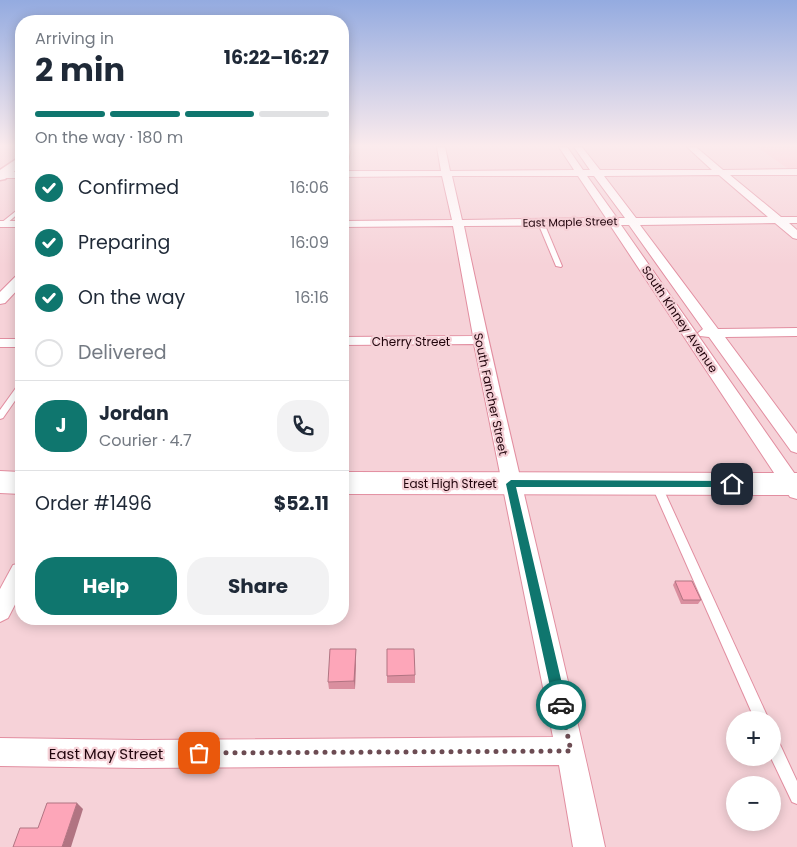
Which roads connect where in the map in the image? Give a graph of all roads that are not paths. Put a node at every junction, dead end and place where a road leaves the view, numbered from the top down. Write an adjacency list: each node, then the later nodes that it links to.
1 (448, 187): 15 (street, South Fancher Street)
2 (591, 187): 8 (street, South Kinney Avenue)
3 (607, 187): 9 (street, South Kinney Avenue)
4 (739, 187): 7 (street)
5 (751, 187): 10 (street)
6 (15, 214): 12 (lane)
7 (779, 220): 9 (street, East Maple Street); 10 (street, East Maple Street); 16 (street)
8 (616, 222): 9 (street, East Maple Street); 11 (street, East Maple Street); 21 (street, South Kinney Avenue)
9 (632, 222): 22 (street, South Kinney Avenue)
10 (795, 222)
11 (541, 223): 15 (street, East Maple Street); 17 (lane)
12 (1, 224): 13 (street)
13 (15, 224)
14 (349, 224): 15 (street, East Maple Street)
15 (458, 224): 23 (street, South Fancher Street)
16 (797, 236)
17 (559, 266)
18 (15, 285): 19 (street)
19 (0, 300)
20 (797, 332): 22 (street)
21 (689, 333): 22 (street); 35 (street, South Kinney Avenue)
22 (713, 333): 29 (street, South Kinney Avenue)
23 (479, 340): 24 (street, Cherry Street); 33 (street, South Fancher Street)
24 (349, 341)
25 (0, 343): 26 (street)
26 (15, 343)
27 (15, 395): 28 (lane)
28 (0, 416)
29 (797, 447)
30 (0, 482): 31 (main road)
31 (15, 483)
32 (349, 483): 33 (main road, East High Street)
33 (511, 484): 34 (main road, East High Street); 39 (street, South Fancher Street)
34 (656, 484): 35 (main road, East High Street); 38 (lane)
35 (795, 487)
36 (15, 583): 37 (street)
37 (0, 611)
38 (758, 711)
39 (571, 751): 40 (street, East May Street); 43 (street, South Fancher Street)
40 (0, 752)
41 (781, 762): 42 (lane)
42 (797, 797)
43 (589, 847)

